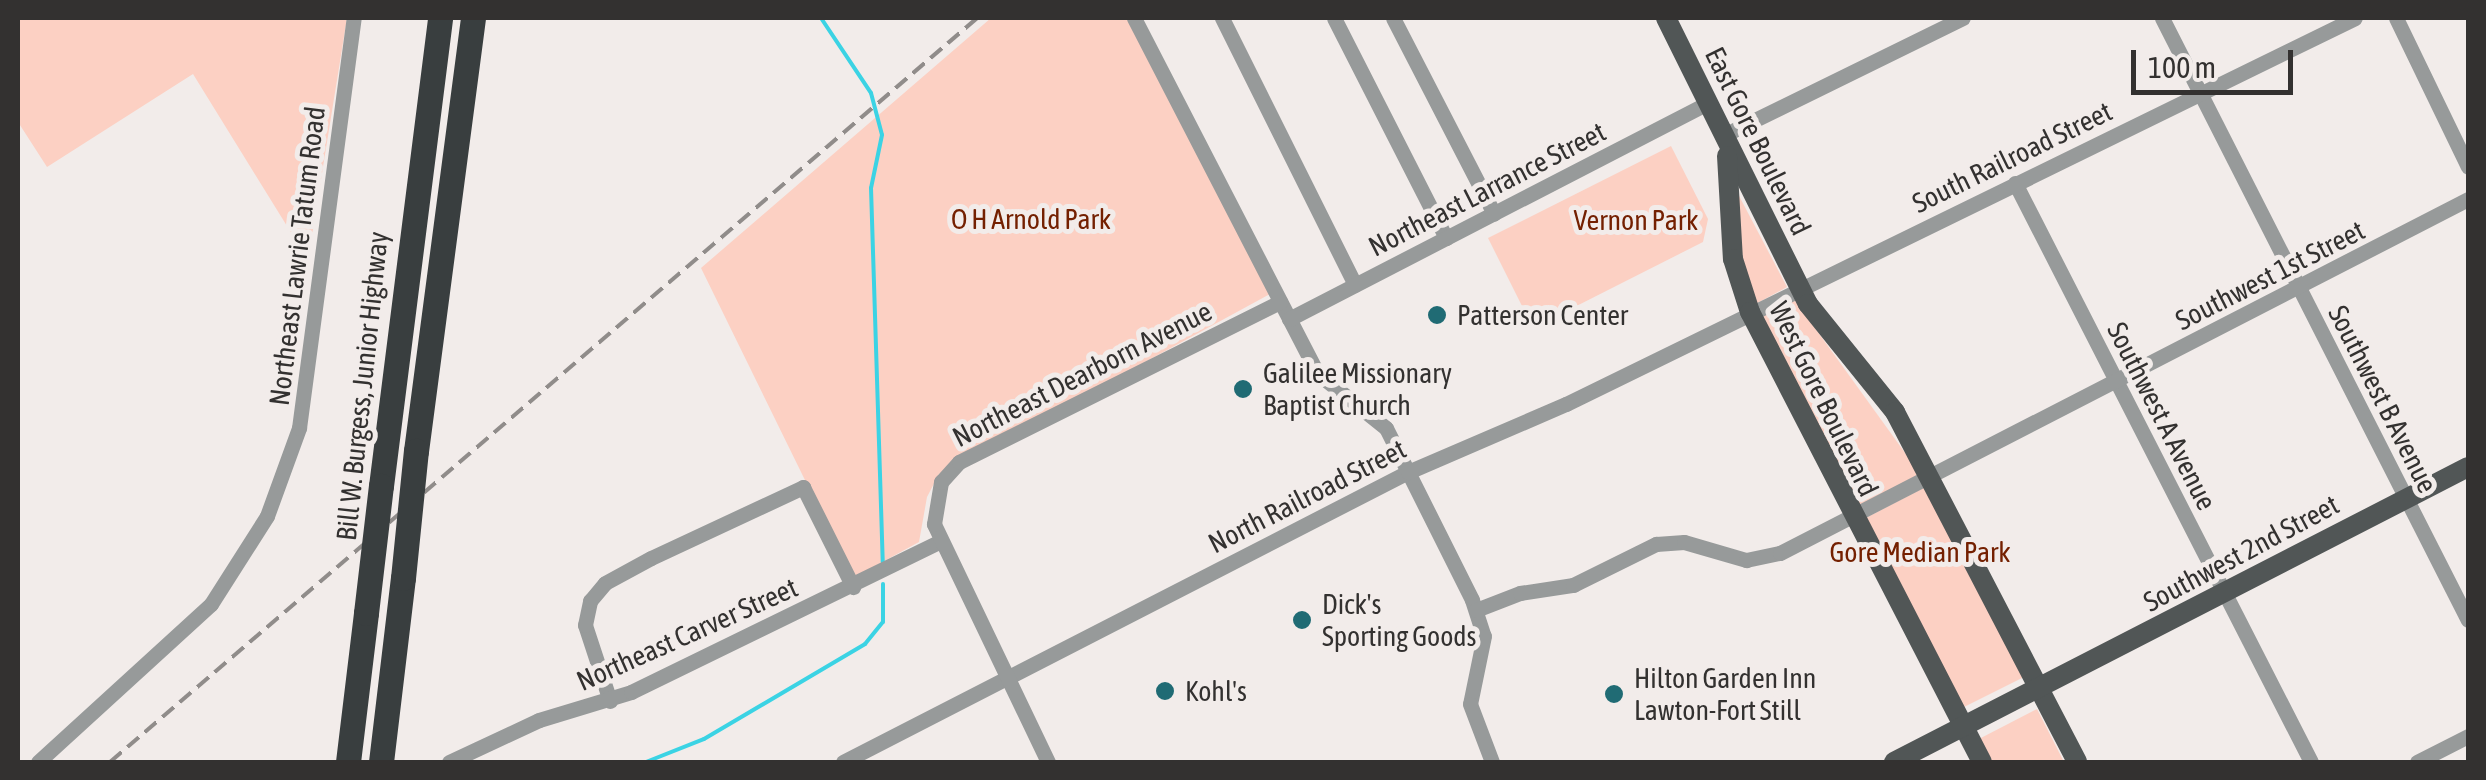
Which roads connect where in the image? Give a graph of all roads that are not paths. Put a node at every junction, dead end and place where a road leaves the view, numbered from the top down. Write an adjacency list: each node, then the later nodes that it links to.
1 (354, 18): 45 (street, Northeast Lawrie Tatum Road)
2 (440, 18): 43 (highway, Bill W. Burgess, Junior Highway, bridge)
3 (473, 18): 44 (highway, bridge)
4 (1134, 18): 24 (street)
5 (1222, 18): 21 (street)
6 (1334, 18): 20 (street)
7 (1393, 18): 19 (street)
8 (1666, 18): 14 (main road, East Gore Boulevard)
9 (1963, 18): 15 (street)
10 (2162, 18): 13 (street, Southwest B Avenue)
11 (2355, 18): 13 (street, South Railroad Street)
12 (2396, 18): 16 (street)
13 (2200, 93): 17 (street, South Railroad Street); 22 (street, Southwest B Avenue)
14 (1709, 102): 15 (main road, East Gore Boulevard); 19 (street, Northeast Larrance Street)
15 (1724, 143): 23 (main road, East Gore Boulevard); 25 (main road, West Gore Boulevard)
16 (2468, 167)
17 (2015, 183): 23 (street, South Railroad Street); 27 (street, Southwest A Avenue)
18 (2468, 199): 22 (street, Southwest 1st Street)
19 (1494, 214): 20 (street, Northeast Larrance Street)
20 (1446, 238): 21 (street, Northeast Larrance Street)
21 (1356, 285): 26 (street, Northeast Larrance Street)
22 (2298, 287): 27 (street, Southwest 1st Street); 31 (street, Southwest B Avenue)
23 (1800, 290): 25 (street, North Railroad Street); 30 (main road, West Gore Boulevard)
24 (1280, 302): 26 (street); 33 (street, Northeast Dearborn Avenue)
25 (1750, 312): 29 (street, North Railroad Street); 32 (main road, West Gore Boulevard)
26 (1288, 319): 29 (street)
27 (2116, 381): 30 (street, Southwest 1st Street); 35 (street, Southwest A Avenue)
28 (2468, 467): 31 (main road, Southwest 2nd Street)
29 (1408, 472): 36 (street); 38 (street, North Railroad Street)
30 (1932, 476): 32 (street, Southwest 1st Street); 39 (main road, West Gore Boulevard)
31 (2405, 498): 35 (main road, Southwest 2nd Street); 37 (street, Southwest B Avenue)
32 (1852, 518): 36 (street, Southwest 1st Street); 41 (main road, West Gore Boulevard)
33 (940, 541): 34 (street, Northeast Carver Street); 38 (street, Northeast Dearborn Avenue)
34 (853, 587): 40 (street, Northeast Carver Street); 40 (street)
35 (2225, 593): 39 (main road, Southwest 2nd Street); 53 (street, Southwest A Avenue)
36 (1476, 610): 49 (street)
37 (2468, 620)
38 (1008, 678): 47 (street, North Railroad Street); 48 (street, Northeast Dearborn Avenue)
39 (2040, 690): 41 (main road, Southwest 2nd Street); 52 (main road, West Gore Boulevard)
40 (610, 700): 46 (street, Northeast Carver Street)
41 (1964, 727): 50 (main road, Southwest 2nd Street); 51 (main road, West Gore Boulevard)
42 (2468, 736): 54 (street)
43 (350, 755)
44 (382, 757)
45 (38, 762)
46 (450, 762)
47 (843, 762)
48 (1048, 762)
49 (1492, 762)
50 (1894, 762)
51 (1982, 762)
52 (2076, 762)
53 (2311, 762)
54 (2417, 762)

